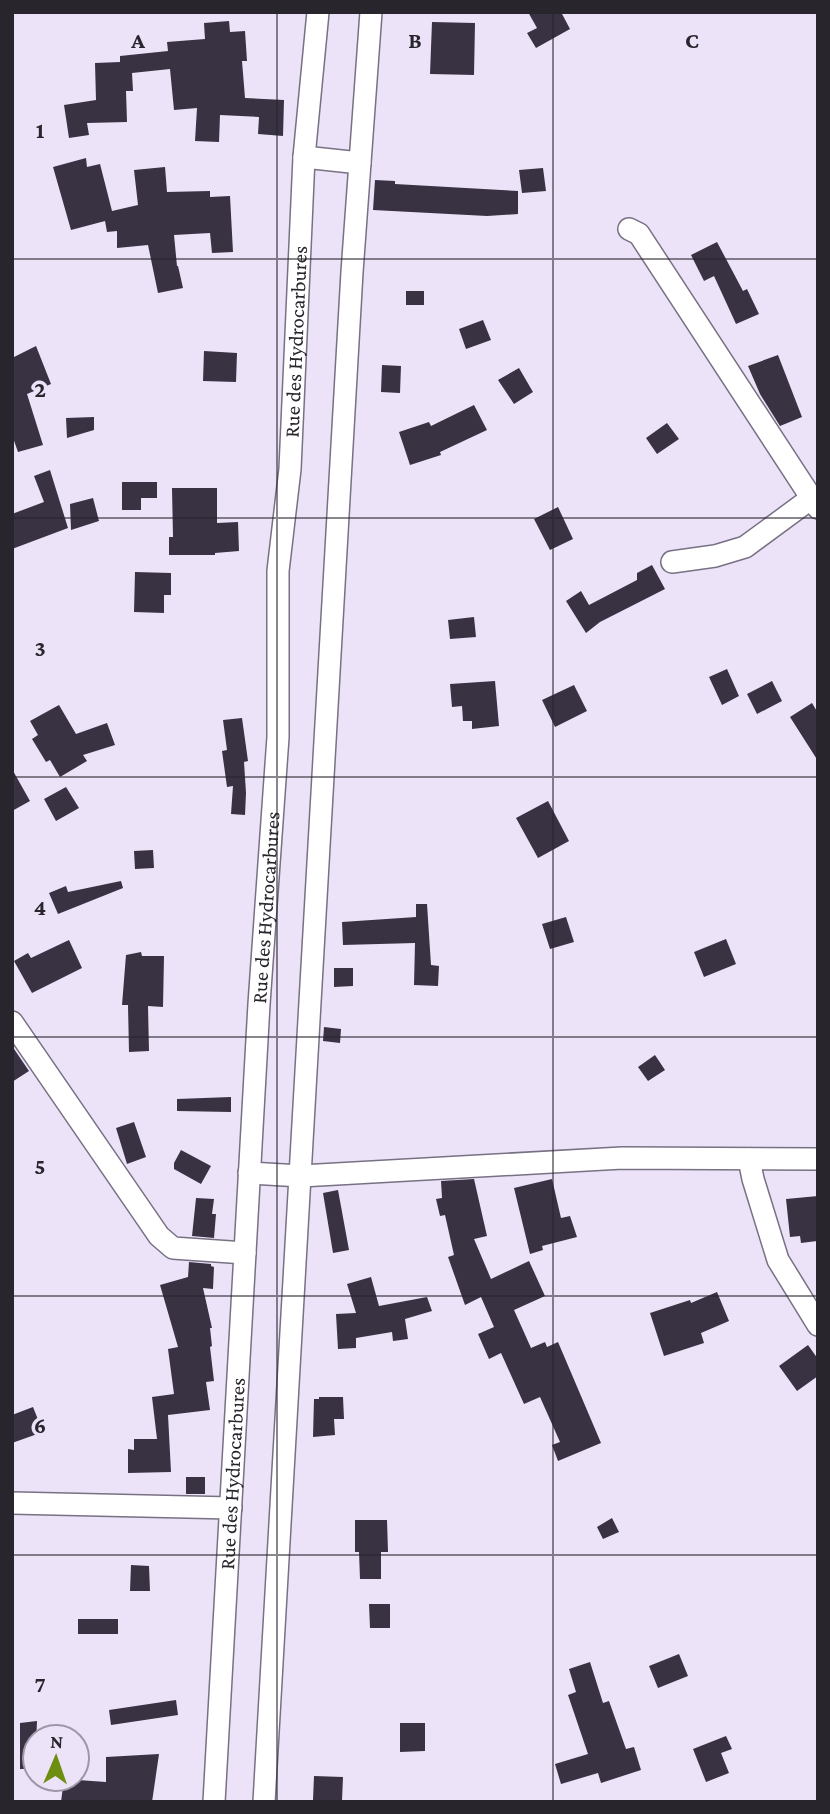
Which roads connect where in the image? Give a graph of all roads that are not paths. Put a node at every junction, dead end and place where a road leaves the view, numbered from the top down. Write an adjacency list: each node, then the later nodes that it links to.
1 (318, 12): 3 (street, Rue des Hydrocarbures)
2 (371, 12): 4 (street)
3 (304, 157): 4 (street); 11 (street, Rue des Hydrocarbures)
4 (360, 163): 12 (street)
5 (629, 229): 6 (street)
6 (815, 503): 7 (street)
7 (672, 562)
8 (12, 1023): 13 (street)
9 (749, 1159): 10 (street); 12 (street); 14 (street)
10 (818, 1159)
11 (249, 1173): 12 (street); 13 (street, Rue des Hydrocarbures)
12 (300, 1176): 18 (street)
13 (245, 1253): 16 (street, Rue des Hydrocarbures)
14 (818, 1325)
15 (12, 1503): 16 (street)
16 (230, 1508): 17 (street, Rue des Hydrocarbures)
17 (214, 1802)
18 (264, 1802)

